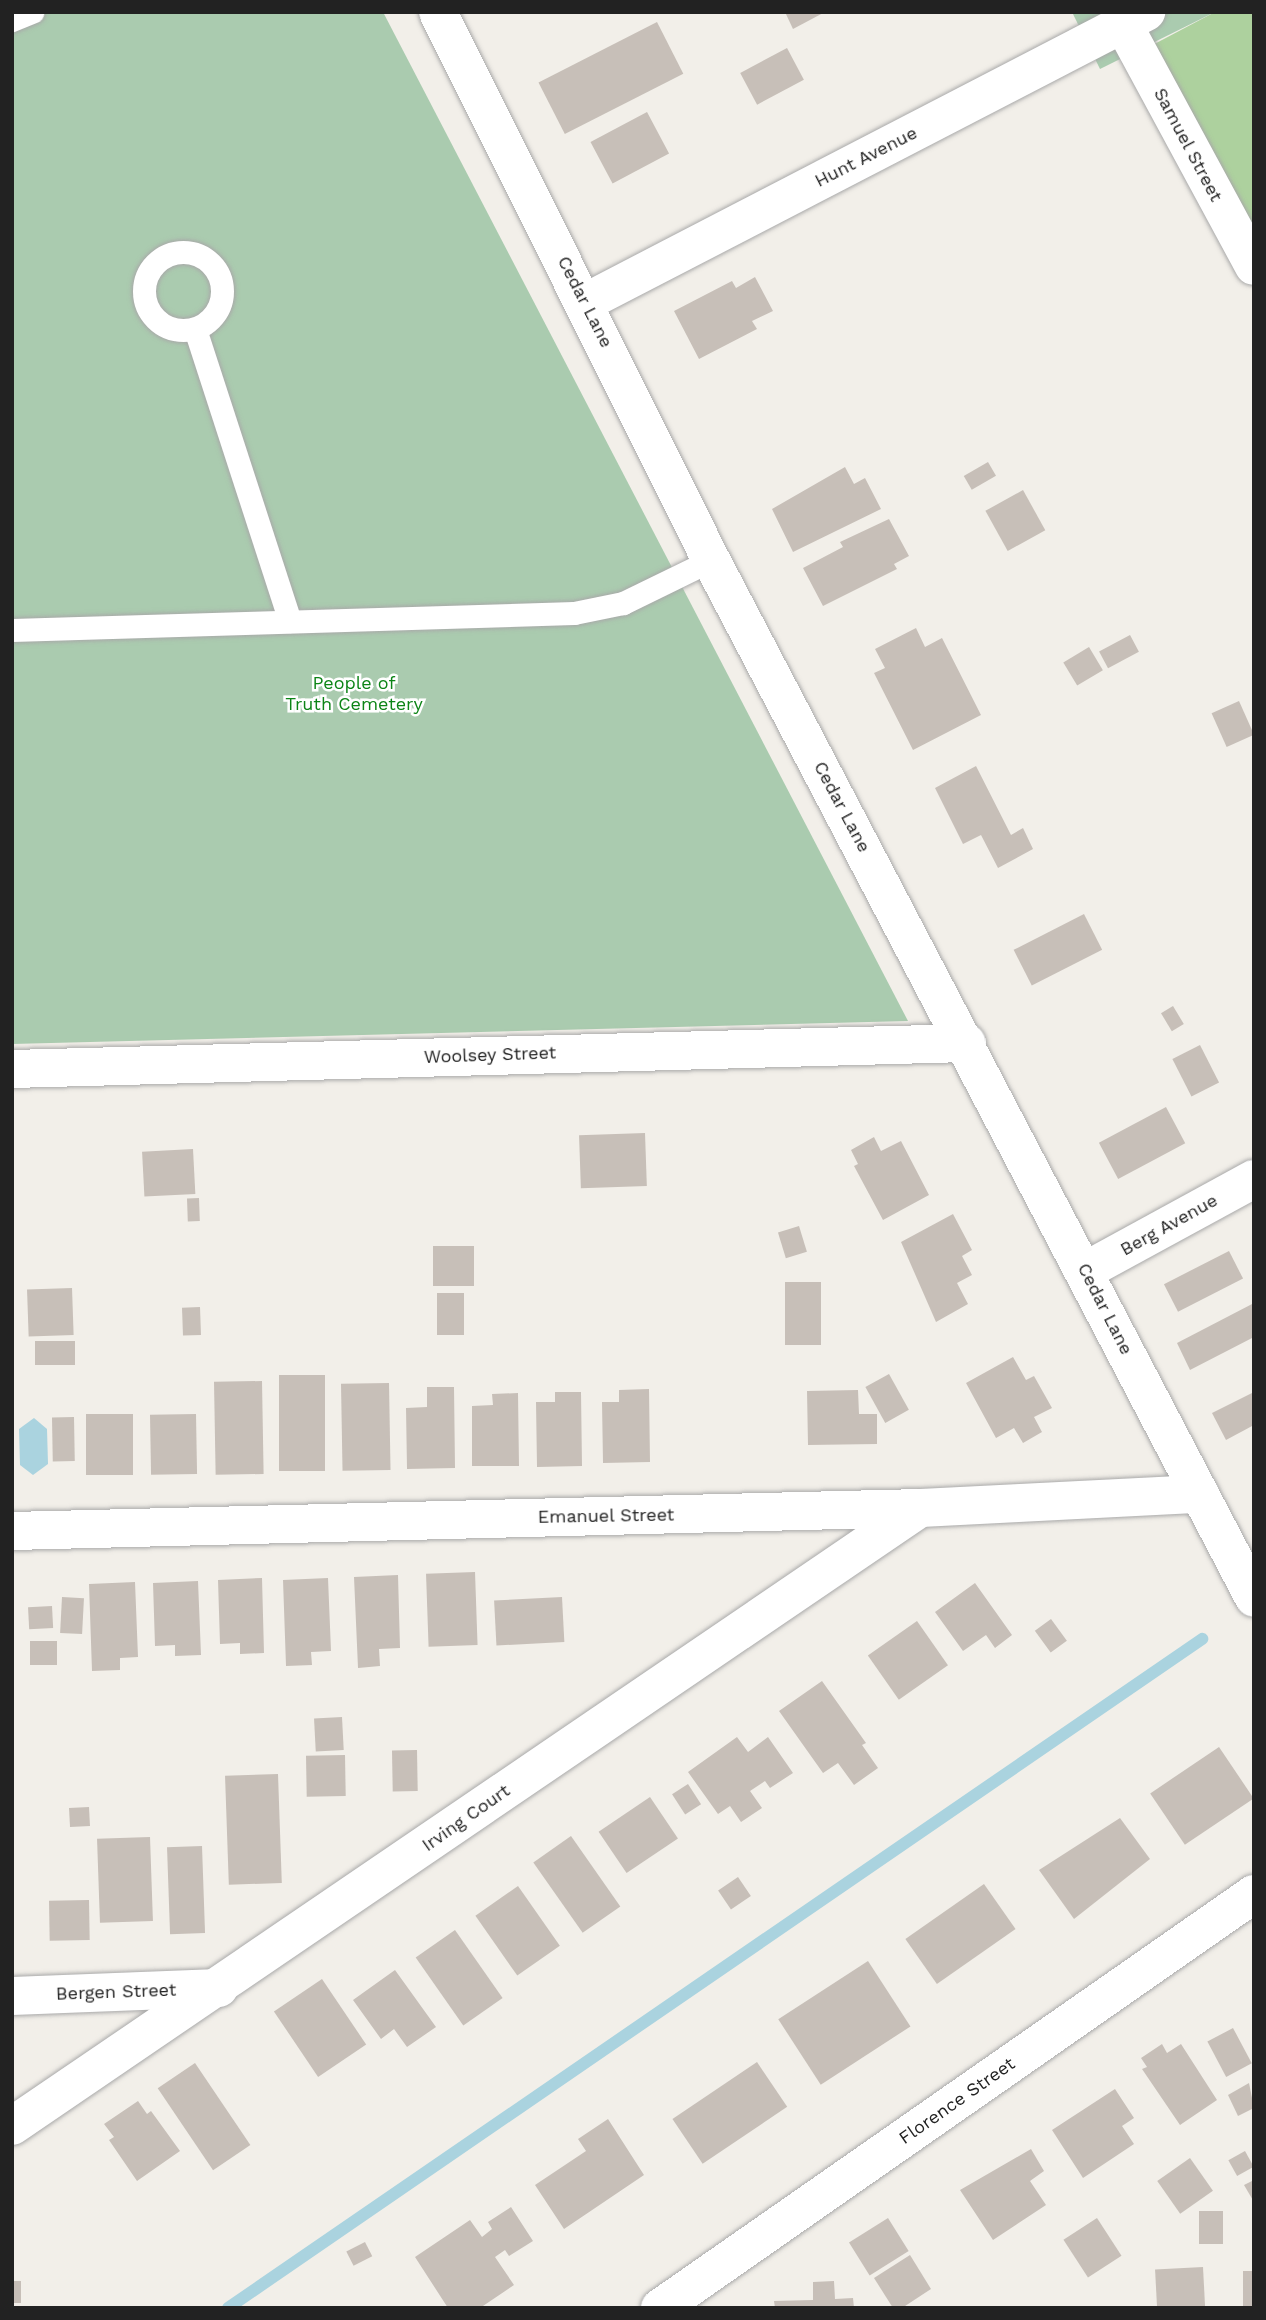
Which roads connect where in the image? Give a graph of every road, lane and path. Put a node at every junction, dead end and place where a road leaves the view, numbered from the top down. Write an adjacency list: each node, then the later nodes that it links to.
1 (32, 12): 4 (lane)
2 (438, 12): 6 (street, Cedar Lane)
3 (1135, 18): 5 (street, Samuel Street); 6 (street, Hunt Avenue)
4 (12, 20)
5 (1254, 266)
6 (586, 302): 8 (street, Cedar Lane)
7 (195, 329): 9 (lane)
8 (711, 560): 9 (lane); 11 (street, Cedar Lane)
9 (290, 621): 10 (lane)
10 (12, 630)
11 (967, 1042): 12 (street, Woolsey Street); 14 (street, Cedar Lane)
12 (12, 1069)
13 (1254, 1179): 14 (street, Berg Avenue)
14 (1085, 1271): 15 (street, Cedar Lane)
15 (1200, 1494): 16 (street, Emanuel Street); 18 (street, Cedar Lane)
16 (920, 1508): 17 (street, Emanuel Street); 20 (street, Irving Court)
17 (12, 1531)
18 (1254, 1598)
19 (1254, 1894): 23 (street, Florence Street)
20 (219, 1988): 21 (street, Bergen Street); 22 (street, Irving Court)
21 (12, 1996)
22 (12, 2126)
23 (660, 2308)

